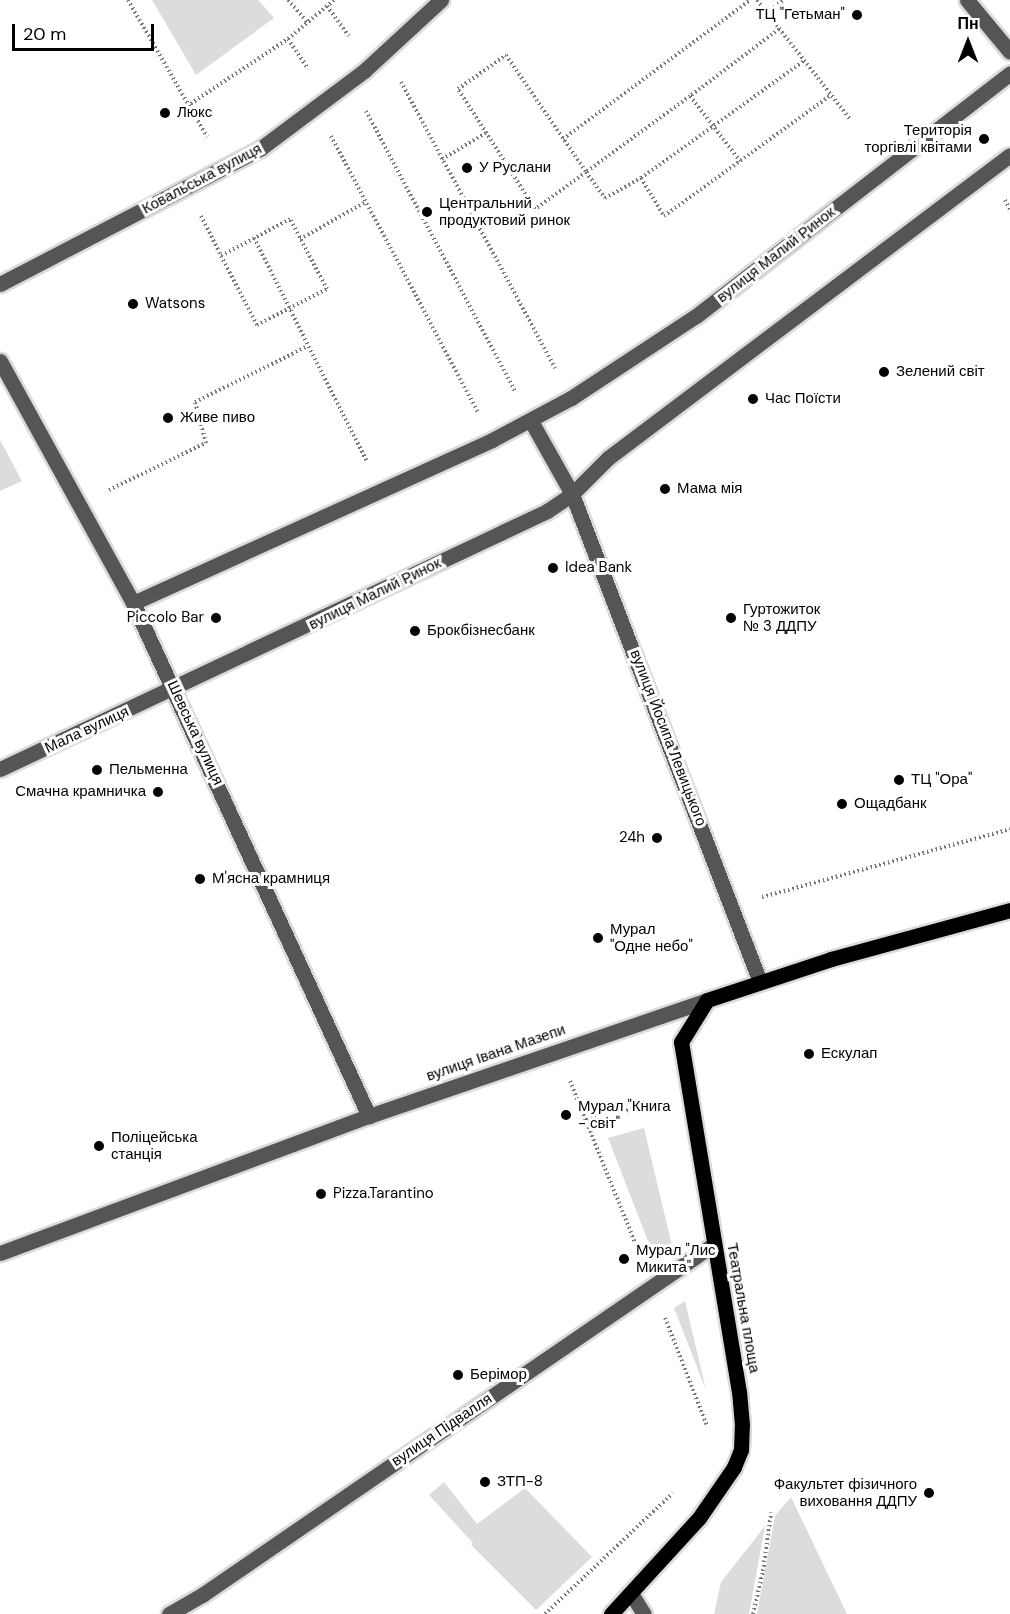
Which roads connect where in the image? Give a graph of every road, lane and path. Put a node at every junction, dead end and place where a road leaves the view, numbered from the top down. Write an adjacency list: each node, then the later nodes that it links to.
1 (128, 0): 23 (path)
2 (288, 0): 11 (path)
3 (334, 0): 9 (path)
4 (441, 0): 16 (street, Ковальська вулиця)
5 (750, 0): 29 (path)
6 (757, 0): 10 (path)
7 (783, 0): 10 (path)
8 (967, 0): 15 (street)
9 (327, 6): 11 (path); 13 (path)
10 (766, 13): 12 (path)
11 (308, 23): 14 (path)
12 (780, 29): 17 (path); 22 (path)
13 (349, 36)
14 (288, 39): 18 (path); 23 (path)
15 (1010, 51)
16 (385, 52): 20 (street, Ковальська вулиця); 31 (path)
17 (804, 61): 21 (path); 26 (path)
18 (308, 69)
19 (1010, 73): 44 (street, вулиця Малий Ринок)
20 (350, 82): 24 (street, Ковальська вулиця); 45 (path)
21 (831, 95): 25 (path); 32 (path)
22 (690, 96): 26 (path); 33 (path)
23 (187, 106): 28 (path)
24 (316, 107): 35 (street, Ковальська вулиця); 36 (path)
25 (850, 119)
26 (713, 126): 32 (path); 34 (path)
27 (486, 133): 29 (path); 31 (path); 33 (path)
28 (207, 137)
29 (563, 139): 33 (path)
30 (1010, 155): 48 (street, вулиця Малий Ринок)
31 (442, 159): 44 (path)
32 (740, 161): 34 (path)
33 (586, 172): 34 (path)
34 (641, 178)
35 (186, 189): 39 (path); 40 (street, Ковальська вулиця)
36 (366, 202): 38 (path); 46 (path)
37 (254, 238): 38 (path); 39 (path); 41 (path)
38 (300, 239): 41 (path)
39 (221, 256): 41 (path)
40 (0, 284)
41 (290, 308): 42 (path)
42 (308, 346): 47 (path); 49 (path)
43 (0, 361): 49 (street, Шевська вулиця)
44 (571, 398): 45 (street, вулиця Малий Ринок)
45 (531, 421): 46 (street, вулиця Малий Ринок); 48 (street)
46 (492, 440): 47 (street, вулиця Малий Ринок)
47 (381, 491): 50 (street, вулиця Малий Ринок)
48 (573, 494): 51 (street, вулиця Малий Ринок); 56 (street, вулиця Йосипа Левицького)
49 (79, 505): 50 (street, Шевська вулиця)
50 (133, 603): 51 (street, Шевська вулиця)
51 (175, 689): 52 (street, Мала вулиця); 59 (street, Шевська вулиця)
52 (0, 769)
53 (1010, 829): 54 (path)
54 (757, 898)
55 (1010, 909): 56 (main road, вулиця Івана Мазепи)
56 (760, 982): 57 (main road, вулиця Івана Мазепи)
57 (707, 1000): 59 (street, вулиця Івана Мазепи); 61 (main road, Театральна площа)
58 (649, 1105): 60 (path)
59 (369, 1116): 62 (street, вулиця Івана Мазепи)
60 (587, 1120)
61 (714, 1244): 65 (main road, Театральна площа); 66 (street, вулиця Підвалля)
62 (0, 1253)
63 (674, 1493): 67 (path)
64 (771, 1513): 70 (path)
65 (632, 1594): 68 (main road, Театральна площа); 69 (street)
66 (169, 1614)
67 (545, 1614)
68 (611, 1614)
69 (644, 1614)
70 (753, 1614)

